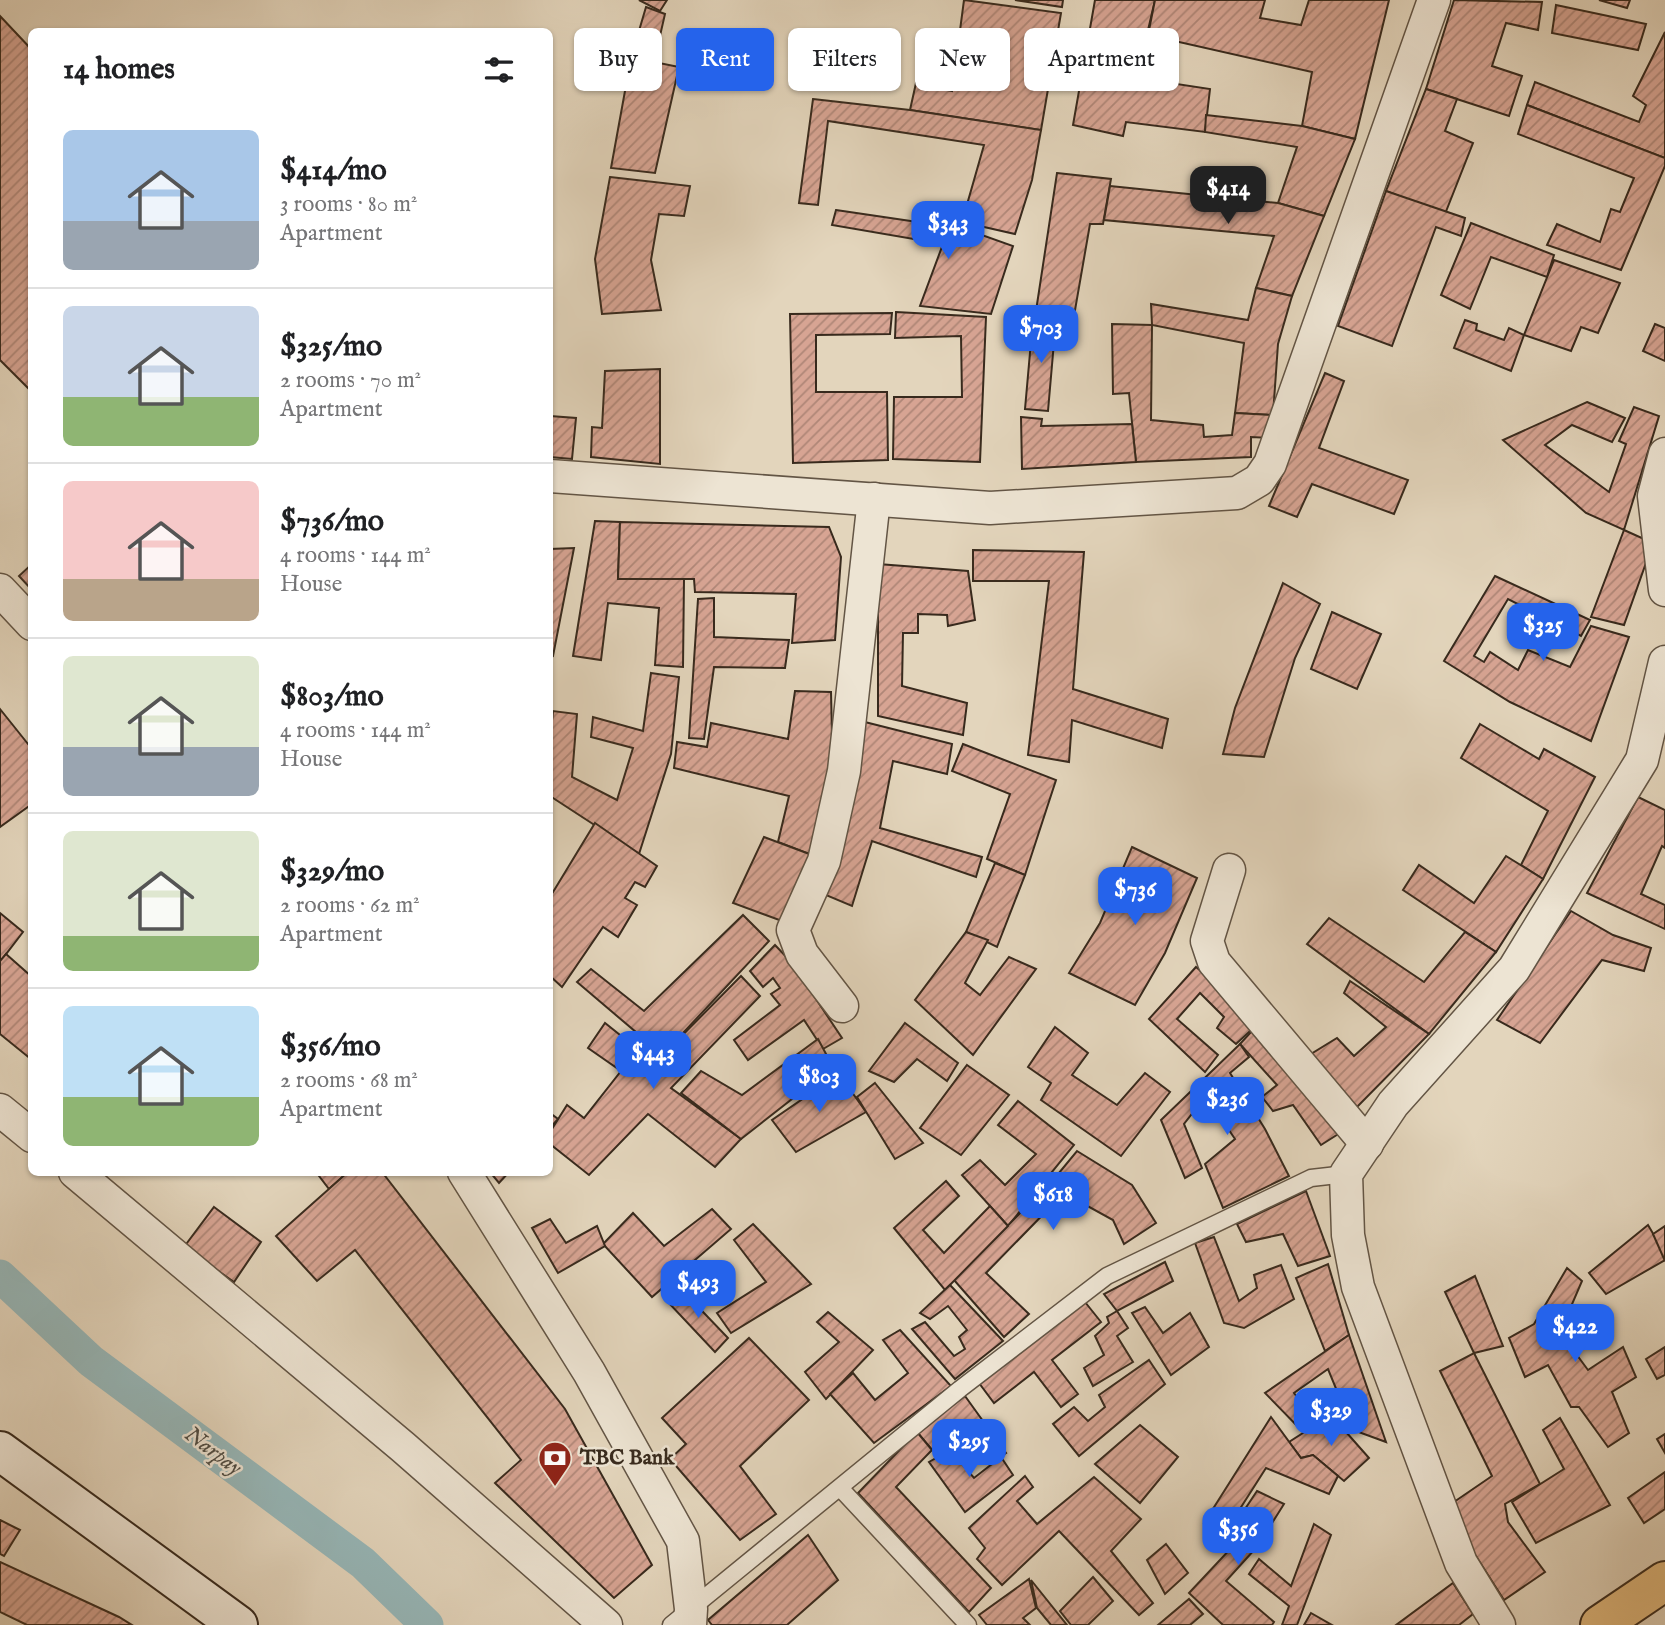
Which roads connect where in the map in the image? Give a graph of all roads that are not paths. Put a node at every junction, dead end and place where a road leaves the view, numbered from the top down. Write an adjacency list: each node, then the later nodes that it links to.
1 (1434, 0): 4 (street)
2 (1665, 454): 6 (street)
3 (553, 476): 4 (street)
4 (874, 499): 11 (street)
5 (0, 590): 7 (street)
6 (1665, 590)
7 (28, 620)
8 (1665, 662): 9 (street)
9 (1653, 760): 14 (street)
10 (1229, 870): 14 (street)
11 (842, 1006)
12 (0, 1110): 13 (street)
13 (28, 1133)
14 (1367, 1144): 15 (street)
15 (1346, 1174): 19 (lane); 25 (street)
16 (80, 1176): 23 (street)
17 (466, 1176): 21 (street)
18 (0, 1451): 22 (street)
19 (841, 1489): 21 (lane); 24 (lane)
20 (1665, 1581): 26 (main road)
21 (684, 1620)
22 (238, 1625)
23 (606, 1625)
24 (968, 1625)
25 (1499, 1625)
26 (1600, 1625)

